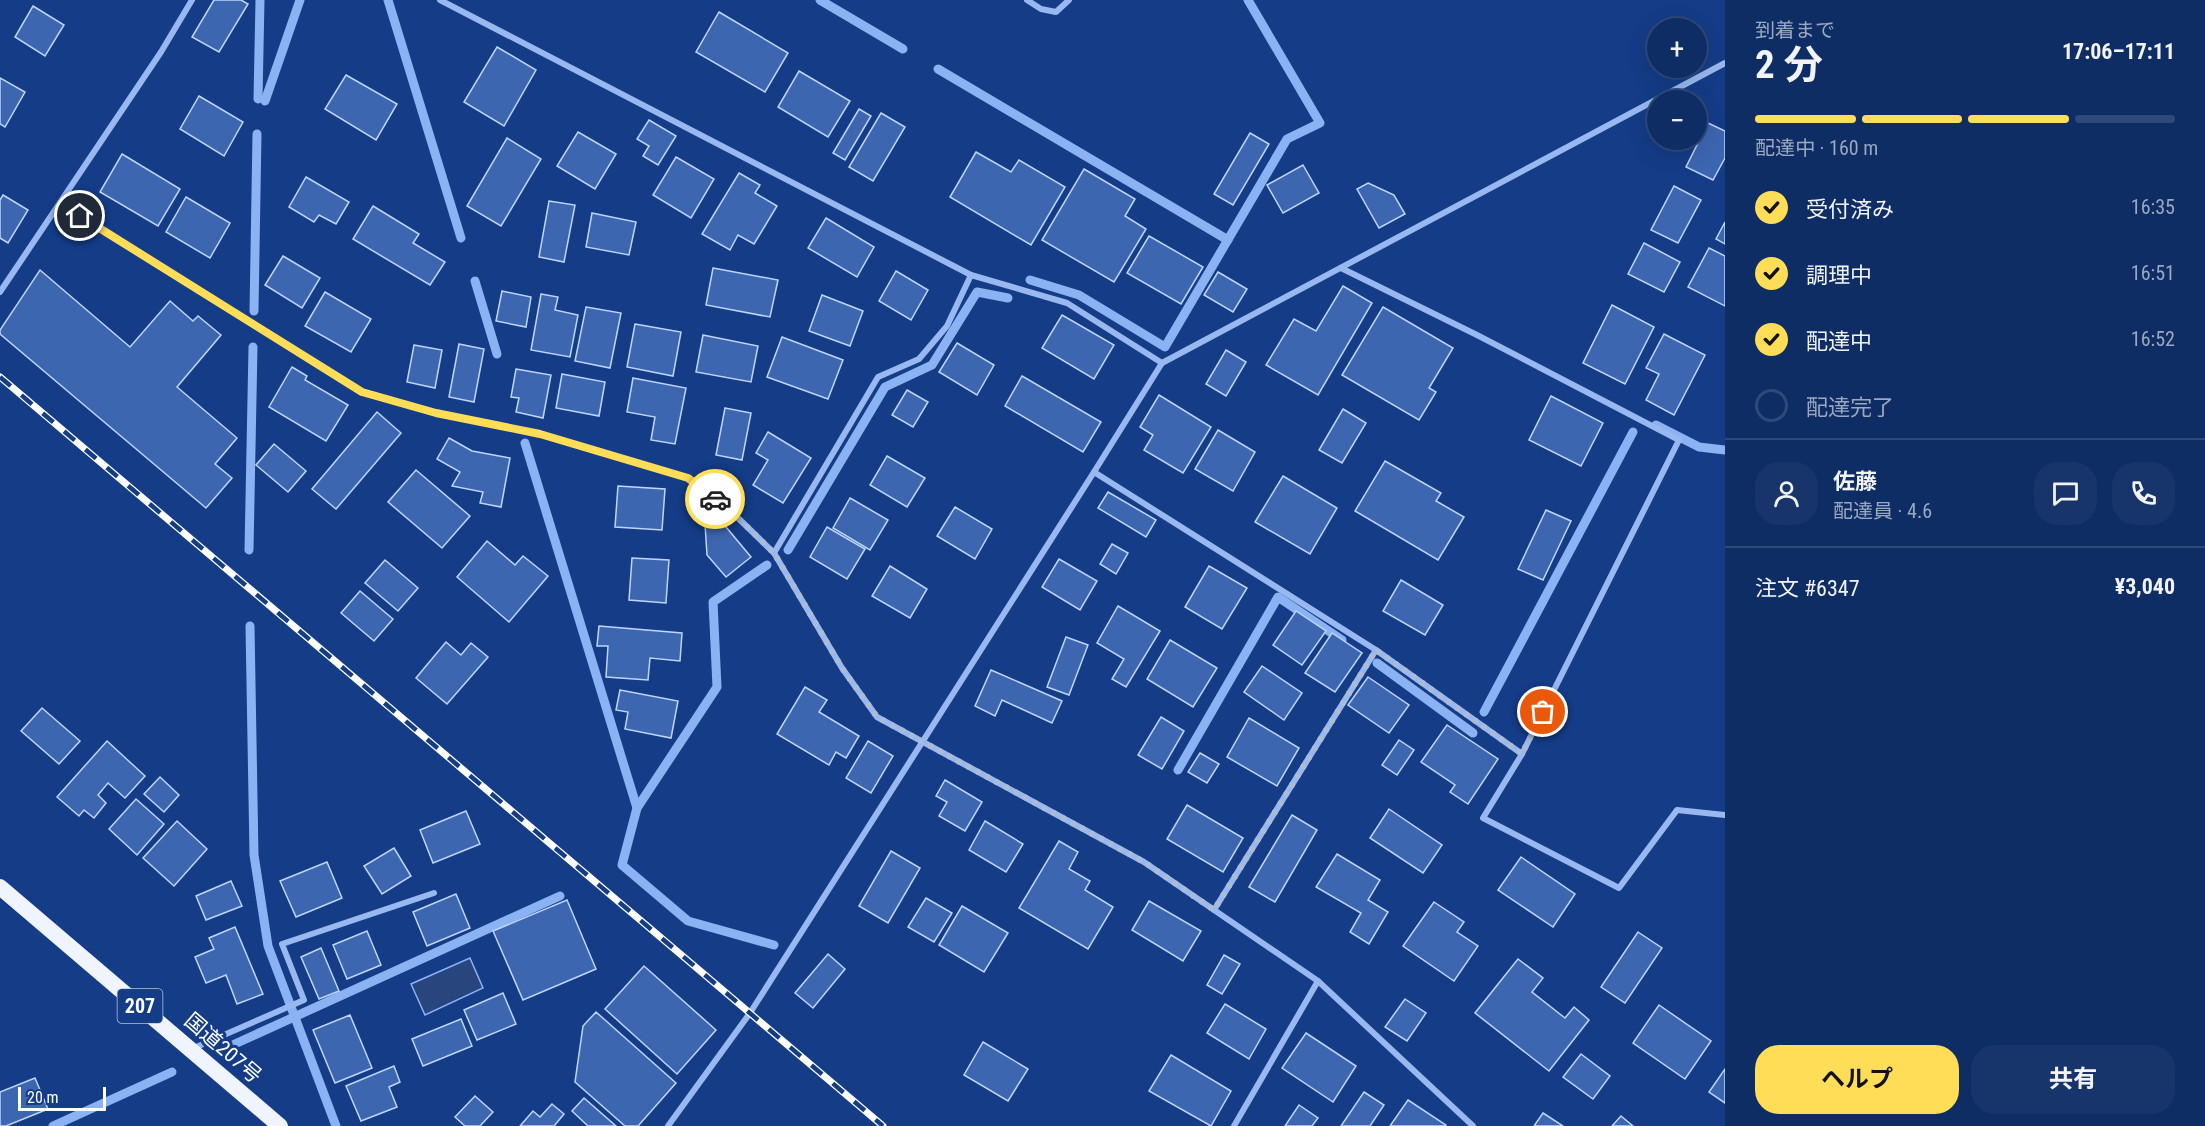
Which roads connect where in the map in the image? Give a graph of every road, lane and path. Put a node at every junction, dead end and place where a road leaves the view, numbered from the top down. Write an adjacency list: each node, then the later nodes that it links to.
1 (192, 0): 6 (street)
2 (440, 0): 8 (street)
3 (1027, 0): 4 (street)
4 (1068, 0)
5 (1725, 63): 7 (street)
6 (60, 203): 9 (street); 12 (street)
7 (1341, 268): 10 (street); 15 (street)
8 (971, 275): 10 (street); 12 (street)
9 (0, 292)
10 (1161, 363): 11 (street)
11 (1094, 472): 13 (street); 14 (street)
12 (774, 553): 14 (street)
13 (1376, 650): 15 (street); 19 (street)
14 (923, 742): 19 (street); 23 (street)
15 (1522, 754): 16 (street)
16 (1725, 815)
17 (0, 887): 21 (highway, 国道207号 / 207)
18 (434, 893): 21 (street)
19 (1214, 910): 20 (street)
20 (1318, 981): 24 (street); 25 (street)
21 (191, 1050): 22 (highway, 国道207号 / 207)
22 (280, 1126)
23 (668, 1126)
24 (1234, 1126)
25 (1473, 1126)

